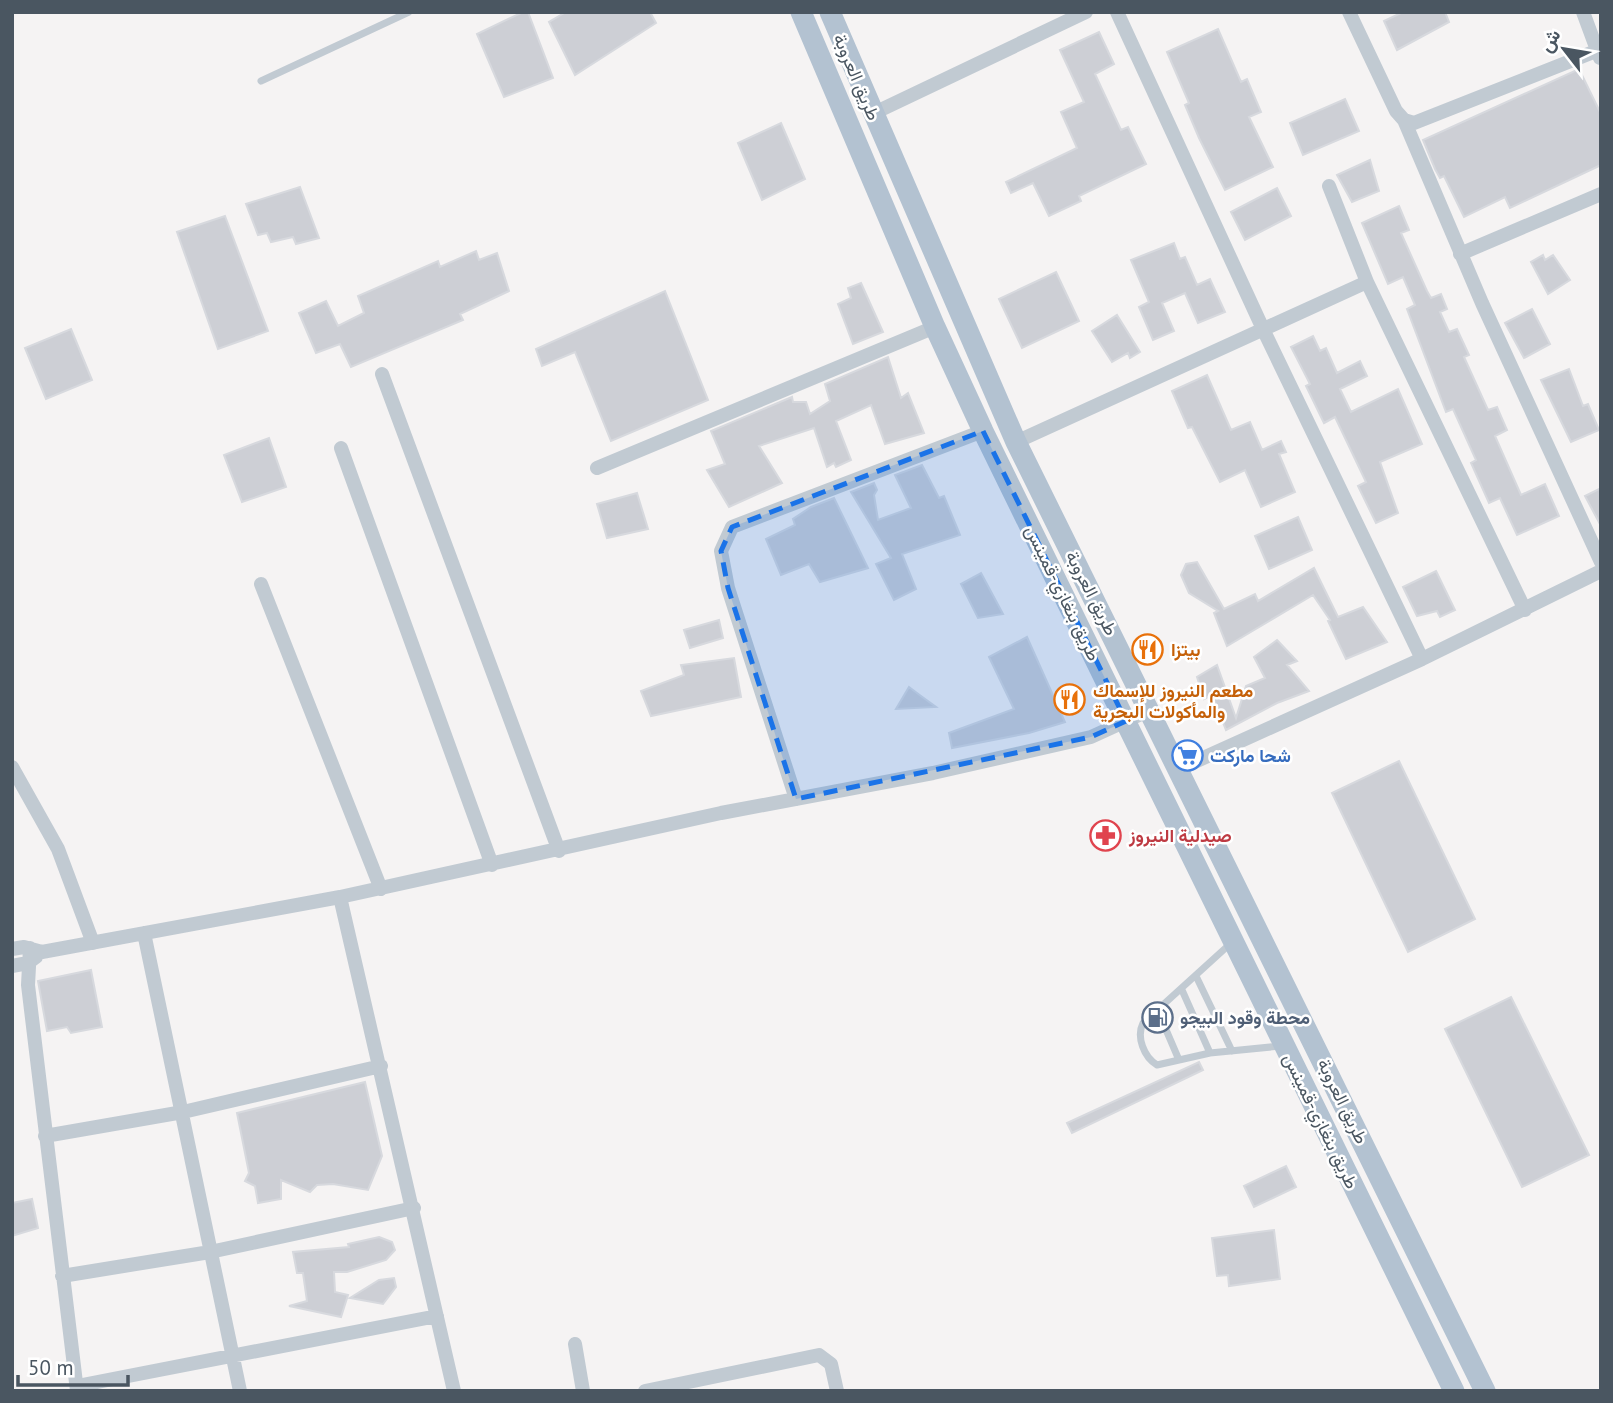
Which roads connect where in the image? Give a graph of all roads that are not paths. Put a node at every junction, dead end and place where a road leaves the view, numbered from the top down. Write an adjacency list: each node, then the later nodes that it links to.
1 (410, 12): 9 (lane)
2 (801, 12): 16 (main road, طريق بنغازي-قمينس)
3 (830, 12): 10 (main road, طريق العروبة)
4 (1086, 12): 10 (street)
5 (1117, 12): 17 (street)
6 (1349, 12): 11 (street)
7 (1583, 12): 8 (street)
8 (1599, 53): 11 (street)
9 (261, 81)
10 (872, 114): 20 (main road, طريق العروبة)
11 (1404, 120): 14 (street)
12 (1329, 187): 15 (street)
13 (1601, 194): 14 (street)
14 (1461, 254): 23 (street)
15 (1367, 282): 17 (street); 26 (street)
16 (935, 327): 19 (main road, طريق بنغازي-قمينس); 22 (street)
17 (1263, 330): 20 (street); 27 (street)
18 (382, 374): 33 (street)
19 (983, 431): 29 (main road, طريق بنغازي-قمينس); 32 (street)
20 (1016, 442): 28 (main road, طريق العروبة)
21 (341, 448): 34 (street)
22 (597, 468)
23 (1601, 562)
24 (1601, 571): 26 (street)
25 (261, 584): 35 (street)
26 (1525, 610): 27 (street)
27 (1422, 659): 31 (street)
28 (1150, 710): 29 (street); 31 (main road, طريق العروبة)
29 (1126, 722): 32 (street); 38 (main road, طريق بنغازي-قمينس)
30 (12, 767): 39 (street)
31 (1179, 769): 67 (main road, طريق العروبة)
32 (796, 799): 33 (street)
33 (559, 851): 34 (street)
34 (492, 864): 35 (street)
35 (381, 888): 36 (street)
36 (340, 897): 37 (street); 50 (street)
37 (144, 933): 39 (street); 51 (street)
38 (1233, 941): 43 (lane); 46 (main road, طريق بنغازي-قمينس)
39 (93, 943): 41 (street)
40 (12, 949): 41 (street)
41 (33, 954): 42 (street); 52 (street)
42 (12, 967)
43 (1196, 976): 44 (lane); 47 (lane)
44 (1182, 990): 45 (lane); 48 (lane)
45 (1158, 1011): 49 (lane); 49 (lane)
46 (1284, 1046): 47 (lane); 66 (main road, طريق بنغازي-قمينس)
47 (1232, 1051): 48 (lane)
48 (1210, 1053): 49 (lane)
49 (1179, 1060)
50 (381, 1066): 51 (street); 53 (street)
51 (183, 1112): 52 (street); 54 (street)
52 (45, 1136): 55 (street)
53 (414, 1208): 54 (street); 56 (street)
54 (211, 1252): 55 (street); 58 (street)
55 (62, 1276): 60 (street)
56 (437, 1316): 58 (street); 62 (street)
57 (575, 1344): 63 (street)
58 (231, 1356): 60 (street); 61 (street)
59 (709, 1384): 64 (street); 65 (street)
60 (77, 1388)
61 (240, 1391)
62 (454, 1391)
63 (583, 1391)
64 (645, 1391)
65 (837, 1391)
66 (1454, 1391)
67 (1485, 1391)

